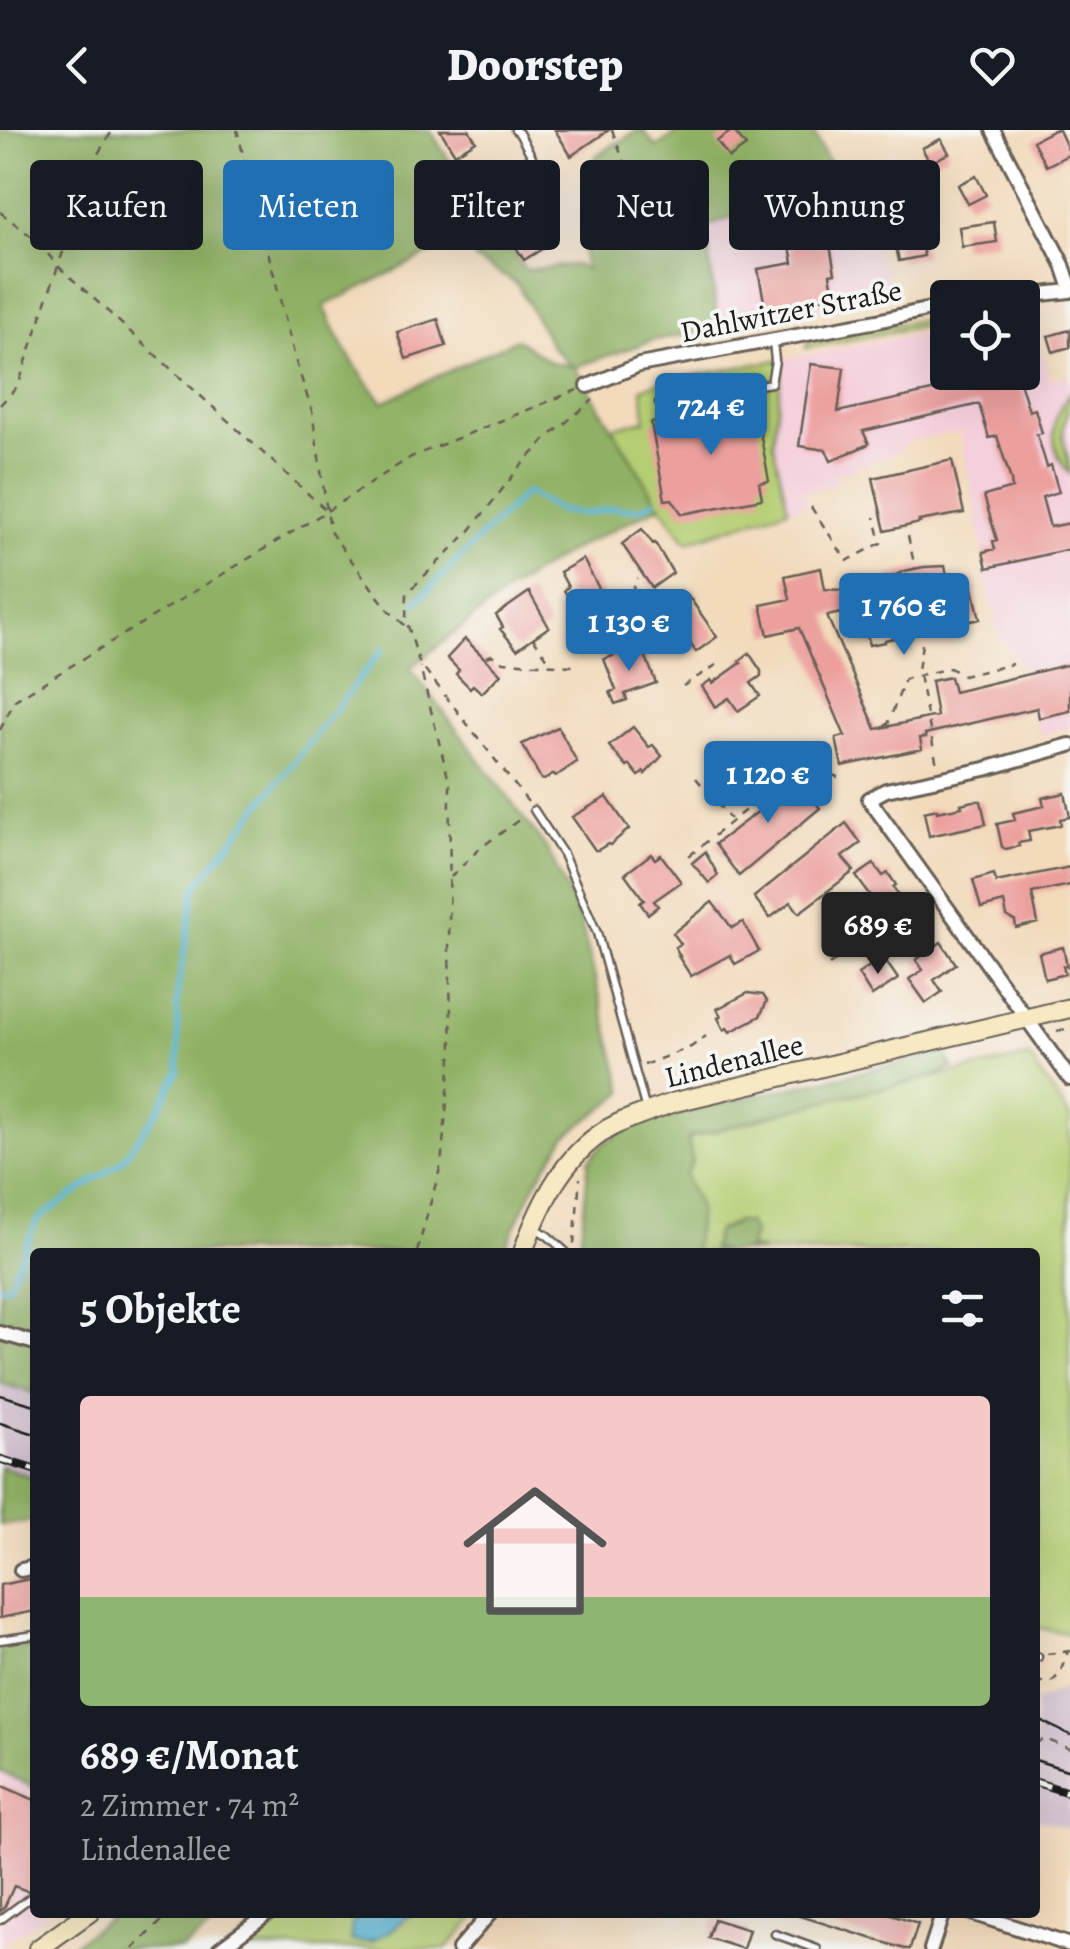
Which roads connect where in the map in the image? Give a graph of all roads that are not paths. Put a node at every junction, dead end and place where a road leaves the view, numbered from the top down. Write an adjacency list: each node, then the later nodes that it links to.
1 (994, 130): 4 (street)
2 (518, 131): 3 (lane)
3 (534, 160)
4 (1070, 288): 5 (street)
5 (1040, 292)
6 (930, 309): 7 (street, Dahlwitzer Straße)
7 (772, 340): 8 (street, Dahlwitzer Straße); 9 (lane)
8 (588, 386)
9 (659, 403)
10 (1070, 746): 13 (street)
11 (534, 810): 15 (lane)
12 (1070, 1008): 13 (street, Lindenallee)
13 (1030, 1025): 14 (street); 15 (street, Lindenallee)
14 (1070, 1079)
15 (646, 1112): 16 (street, Lindenallee)
16 (532, 1226): 17 (street, Lindenallee); 18 (lane)
17 (524, 1248)
18 (563, 1248)
19 (0, 1333): 20 (street)
20 (30, 1342)
21 (30, 1636): 22 (lane)
22 (0, 1640)
23 (30, 1898): 29 (lane)
24 (82, 1918): 32 (street)
25 (261, 1918): 33 (street)
26 (486, 1918): 34 (street)
27 (942, 1918): 36 (street)
28 (986, 1918): 31 (street)
29 (0, 1920)
30 (775, 1934): 35 (lane)
31 (1070, 1946)
32 (38, 1949)
33 (219, 1949)
34 (459, 1949)
35 (817, 1949)
36 (931, 1949)

